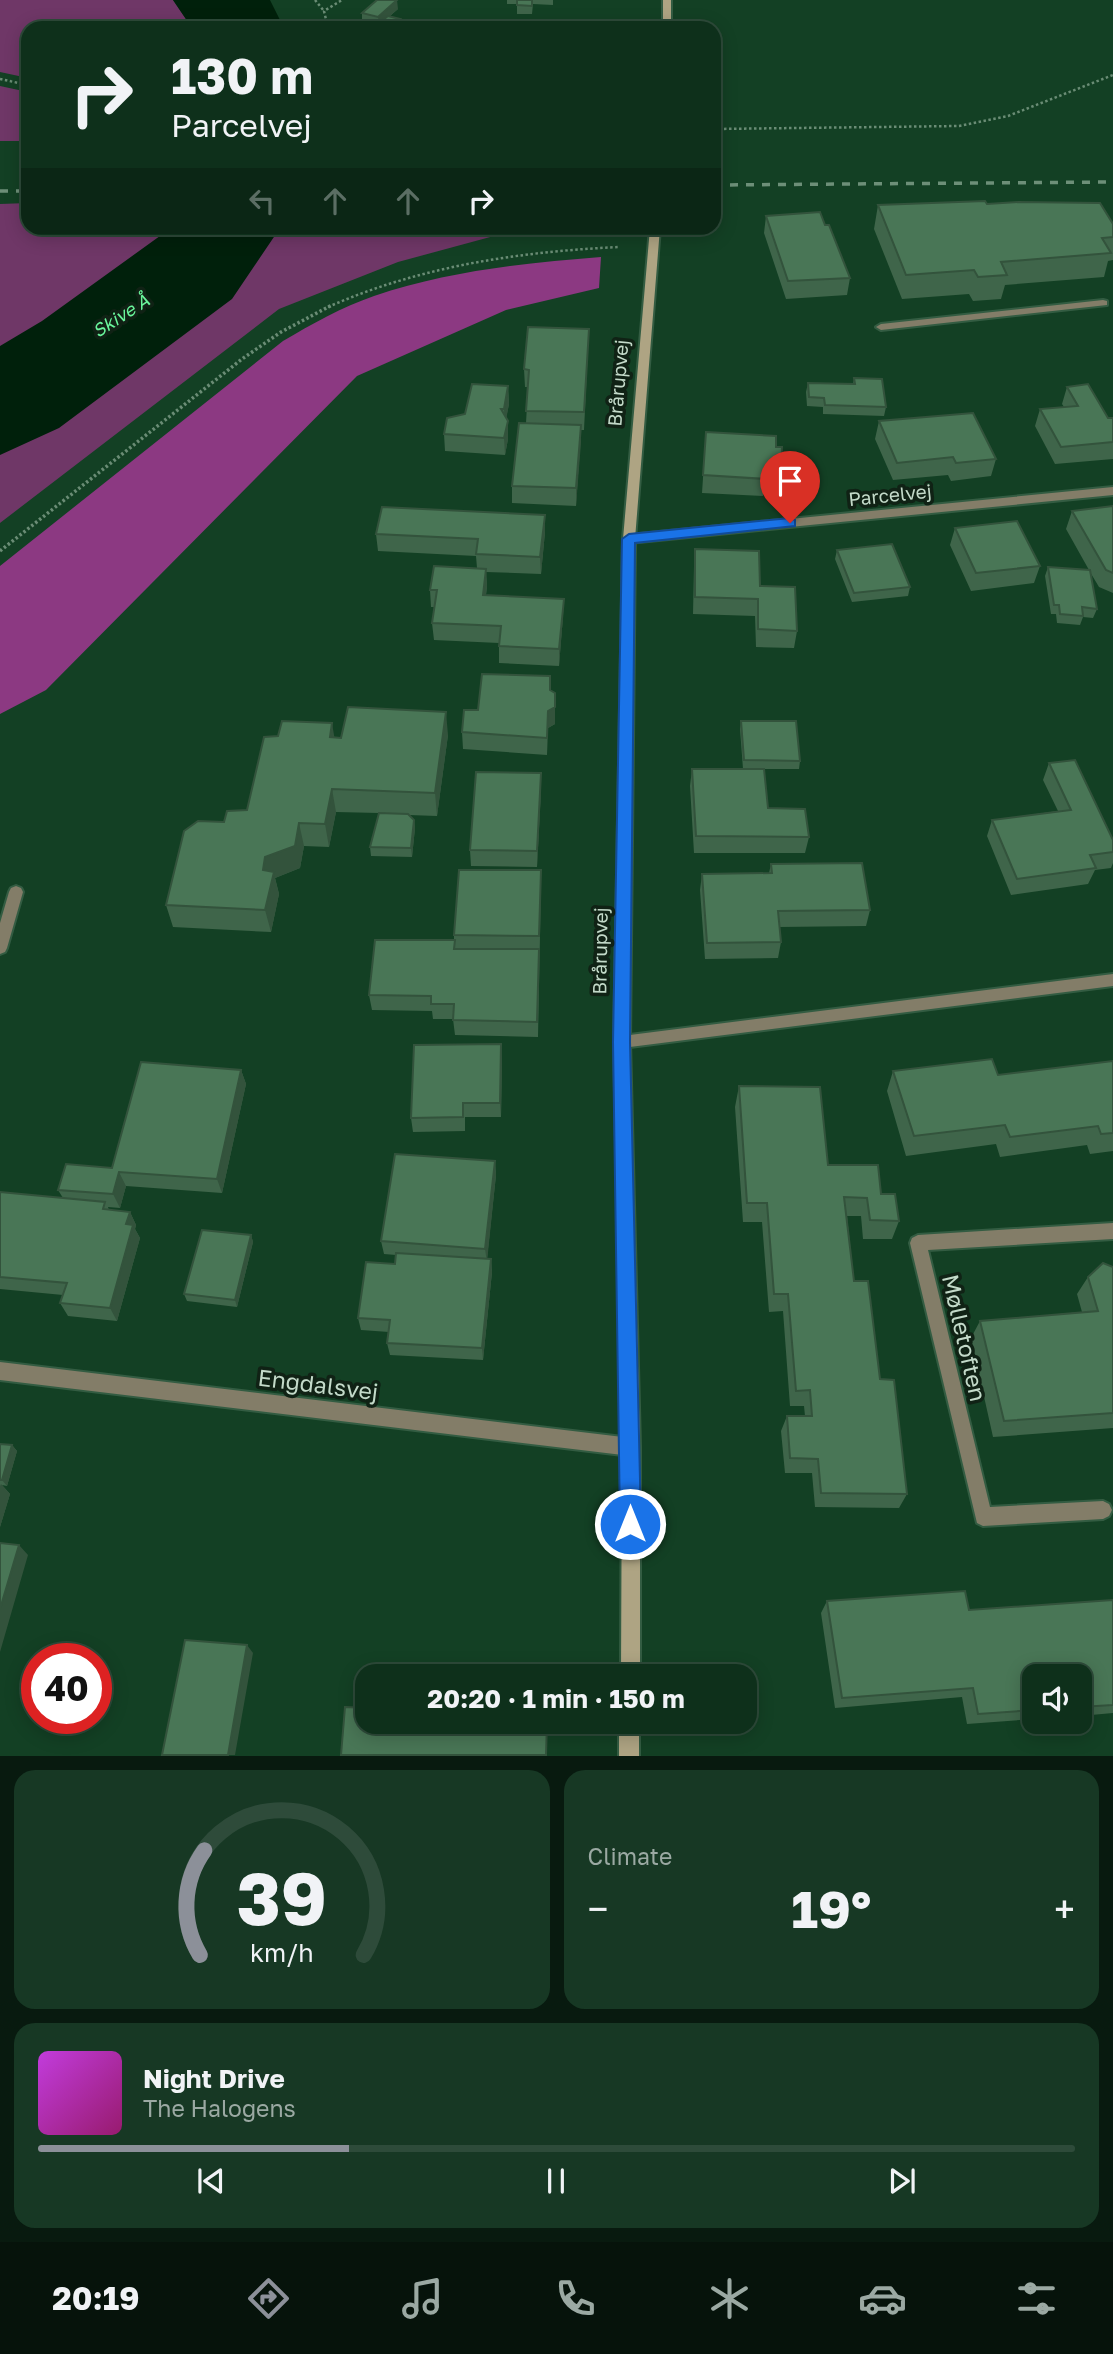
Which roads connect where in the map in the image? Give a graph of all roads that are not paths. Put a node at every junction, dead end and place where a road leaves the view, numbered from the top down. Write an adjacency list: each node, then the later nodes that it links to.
1 (667, 0): 2 (street)
2 (667, 21)
3 (654, 235): 7 (street, Brårupvej)
4 (1103, 303): 5 (street)
5 (881, 327)
6 (1113, 491): 7 (street, Parcelvej)
7 (629, 539): 11 (street, Brårupvej)
8 (16, 892): 9 (street)
9 (0, 948)
10 (1113, 980): 11 (street)
11 (622, 1042): 14 (street, Brårupvej)
12 (1113, 1231): 15 (street, Mølletoften)
13 (0, 1371): 14 (street, Engdalsvej)
14 (631, 1447): 16 (street, Brårupvej)
15 (1103, 1510)
16 (630, 1664)
17 (629, 1734): 18 (street)
18 (629, 1755)

